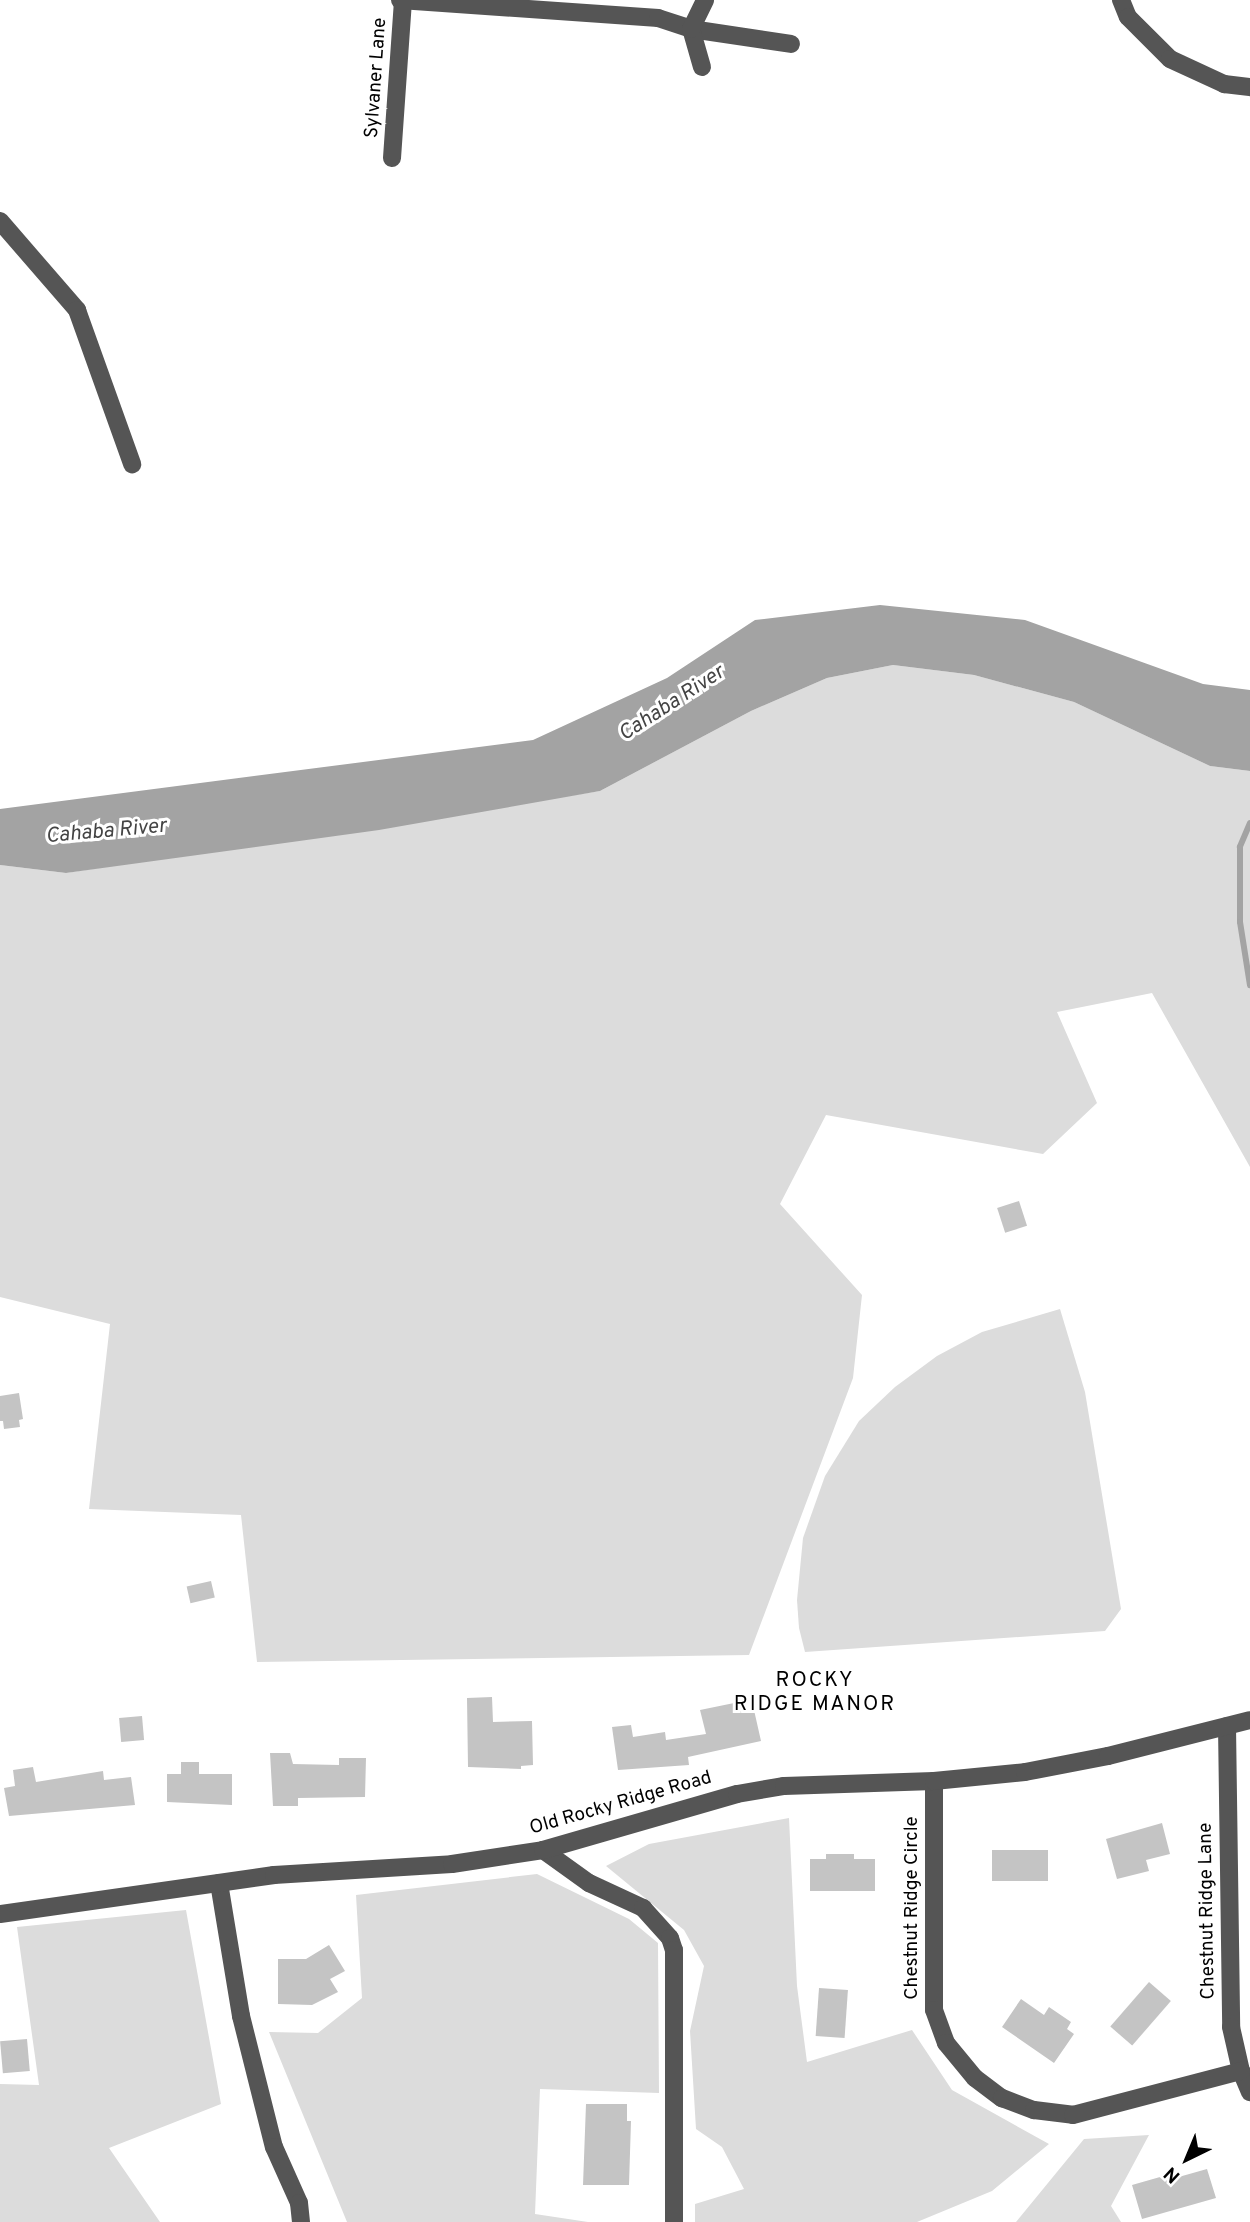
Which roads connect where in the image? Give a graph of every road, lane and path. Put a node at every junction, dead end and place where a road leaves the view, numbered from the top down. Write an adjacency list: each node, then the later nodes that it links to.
1 (402, 0): 4 (street); 8 (street, Sylvaner Lane)
2 (705, 0): 4 (street)
3 (1121, 0): 7 (street)
4 (691, 29): 5 (street); 6 (street)
5 (791, 44)
6 (702, 67)
7 (1250, 88)
8 (392, 158)
9 (0, 221): 10 (street)
10 (132, 464)
11 (1250, 1720): 12 (street, Old Rocky Ridge Road)
12 (1227, 1726): 13 (street, Old Rocky Ridge Road); 17 (street, Chestnut Ridge Lane)
13 (934, 1781): 14 (street, Old Rocky Ridge Road); 17 (street, Chestnut Ridge Circle)
14 (543, 1850): 15 (street, Old Rocky Ridge Road); 20 (street)
15 (219, 1883): 16 (street, Old Rocky Ridge Road); 19 (street)
16 (0, 1914)
17 (1241, 2071): 18 (street, Chestnut Ridge Lane)
18 (1250, 2092)
19 (301, 2222)
20 (674, 2222)

